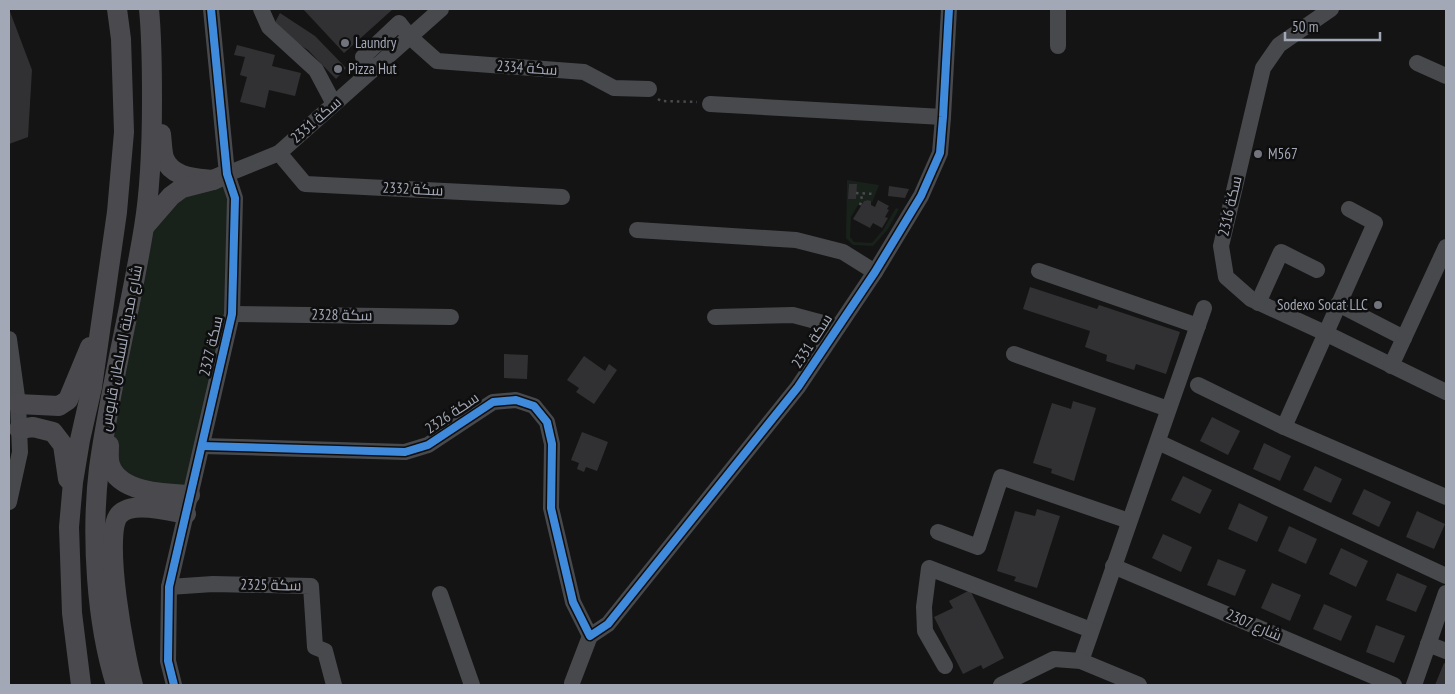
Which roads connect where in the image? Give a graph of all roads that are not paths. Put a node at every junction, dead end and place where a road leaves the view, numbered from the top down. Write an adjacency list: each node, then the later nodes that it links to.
1 (117, 9): 35 (main road, شارع مدينة السلطان قابوس)
2 (149, 9): 13 (main road, شارع مدينة السلطان قابوس)
3 (211, 9): 20 (street, سكة 2327)
4 (261, 9): 16 (street)
5 (440, 9): 9 (street, سكة 2331)
6 (949, 9): 18 (street, سكة 2331)
7 (1058, 9): 11 (street)
8 (1331, 9): 29 (street, 2316 سكة)
9 (422, 15): 10 (street, سكة 2331)
10 (410, 37): 15 (street, سكة 2334); 16 (street, سكة 2331)
11 (1058, 46)
12 (1417, 63): 14 (street)
13 (152, 65): 20 (main road); 23 (main road, شارع مدينة السلطان قابوس)
14 (1446, 76)
15 (649, 89)
16 (334, 104): 19 (street, سكة 2331)
17 (710, 104): 18 (street)
18 (943, 117): 28 (street, سكة 2331)
19 (278, 153): 20 (street, سكة 2331); 21 (street, سكة 2332)
20 (220, 177): 23 (main road); 32 (street, سكة 2327)
21 (562, 197)
22 (1348, 209): 30 (street)
23 (144, 226): 47 (main road, شارع مدينة السلطان قابوس)
24 (637, 230): 28 (street)
25 (1446, 247): 39 (street)
26 (1317, 270): 29 (street)
27 (1038, 271): 36 (street)
28 (875, 272): 37 (street, سكة 2331)
29 (1258, 303): 38 (street, 2316 سكة)
30 (1338, 304): 38 (street); 39 (street)
31 (1204, 308): 36 (street)
32 (232, 314): 33 (street, سكة 2328); 51 (street, سكة 2327)
33 (451, 316)
34 (715, 317): 37 (street)
35 (102, 318): 45 (main road); 55 (main road, شارع مدينة السلطان قابوس)
36 (1198, 326): 46 (street)
37 (838, 327): 65 (street, سكة 2331)
38 (1325, 333): 42 (street, 2316 سكة); 48 (street)
39 (1404, 338): 42 (street)
40 (9, 339): 45 (street)
41 (1014, 354): 46 (street)
42 (1392, 366): 44 (street, 2316 سكة)
43 (1198, 385): 48 (street)
44 (1446, 392)
45 (18, 404): 49 (street)
46 (1168, 409): 50 (street)
47 (108, 412): 54 (main road); 60 (main road, شارع مدينة السلطان قابوس)
48 (1284, 427): 52 (street)
49 (19, 429): 53 (street); 55 (main road)
50 (1158, 442): 56 (street); 59 (street)
51 (202, 446): 54 (street, سكة 2327); 65 (street, سكة 2326)
52 (1446, 497)
53 (9, 502)
54 (188, 504): 61 (street, سكة 2327); 73 (main road)
55 (70, 509): 70 (main road, شارع مدينة السلطان قابوس)
56 (1129, 521): 57 (street); 58 (street)
57 (938, 532)
58 (1113, 566): 64 (street); 80 (street, 2307 شارع)
59 (1446, 576)
60 (98, 584): 71 (main road); 72 (main road, شارع مدينة السلطان قابوس)
61 (169, 587): 74 (street, سكة 2327); 75 (street, سكة 2325)
62 (1446, 593): 66 (street)
63 (440, 594): 76 (street)
64 (1091, 630): 68 (street); 69 (street)
65 (590, 636): 77 (street)
66 (1428, 644): 67 (street); 81 (street)
67 (1446, 651)
68 (1081, 661): 78 (street); 79 (street)
69 (945, 666)
70 (81, 685)
71 (106, 685)
72 (116, 685)
73 (133, 685)
74 (174, 685)
75 (334, 685)
76 (472, 685)
77 (572, 685)
78 (1001, 685)
79 (1139, 685)
80 (1394, 685)
81 (1414, 685)

